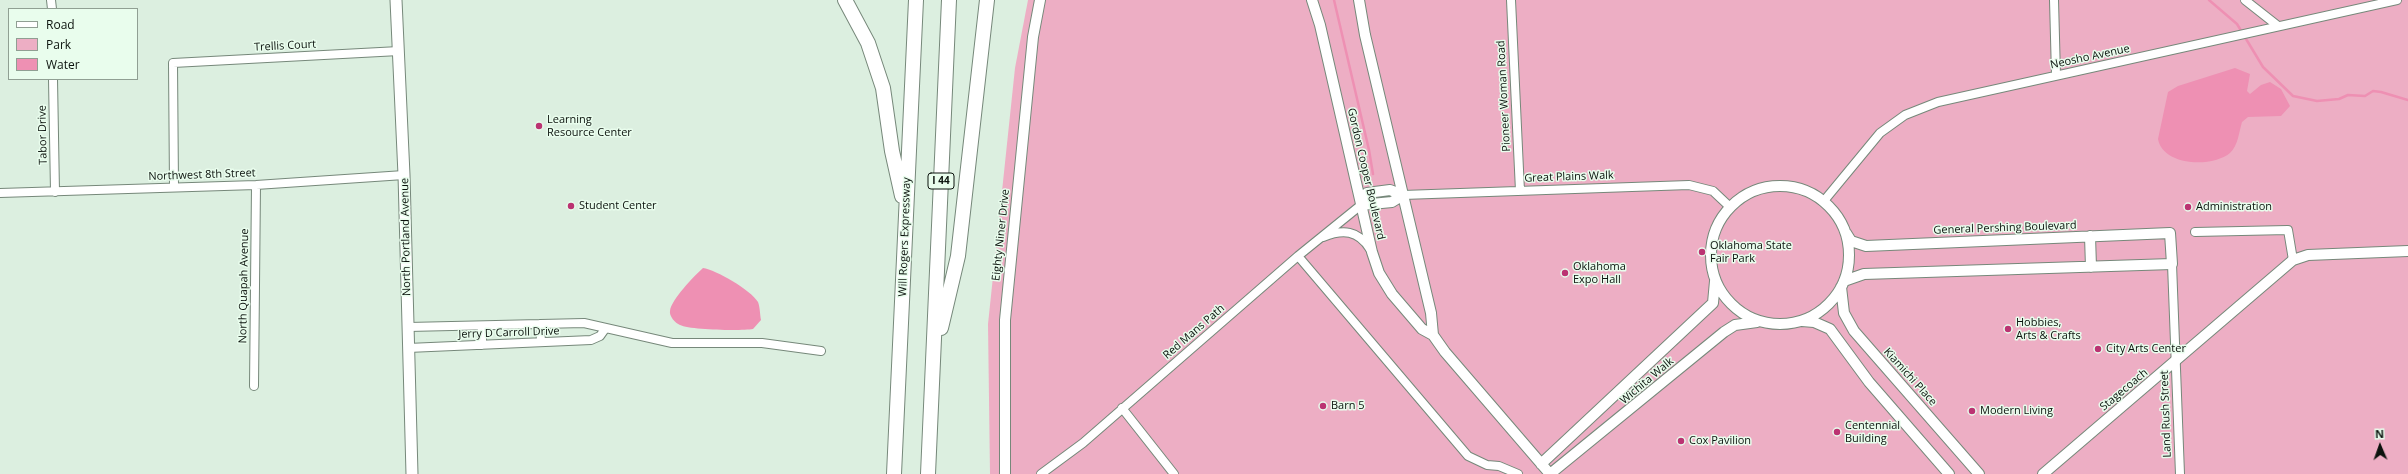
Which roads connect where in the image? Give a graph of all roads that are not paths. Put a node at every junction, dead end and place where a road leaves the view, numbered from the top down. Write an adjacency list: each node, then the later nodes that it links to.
1 (396, 0): 16 (main road, North Portland Avenue)
2 (845, 0): 29 (highway)
3 (916, 0): 29 (highway, Will Rogers Expressway)
4 (949, 0): 54 (highway, I 44)
5 (987, 0): 15 (highway)
6 (997, 0): 15 (highway)
7 (1040, 0): 62 (street, Eighty Niner Drive)
8 (1312, 0): 27 (street, Gordon Cooper Boulevard)
9 (1359, 0): 25 (street)
10 (1510, 0): 22 (street, Pioneer Woman Road)
11 (2054, 0): 17 (street)
12 (2245, 0): 14 (street)
13 (2397, 0): 14 (street, Neosho Avenue)
14 (2278, 26): 17 (street, Neosho Avenue)
15 (982, 44): 54 (highway)
16 (398, 51): 19 (main road, North Portland Avenue); 21 (street, Trellis Court)
17 (2056, 75): 26 (street, Neosho Avenue)
18 (53, 80): 23 (street, Tabor Drive)
19 (404, 175): 20 (street, Northwest 8th Street); 47 (main road, North Portland Avenue)
20 (256, 185): 21 (street, Northwest 8th Street); 56 (street, North Quapah Avenue)
21 (174, 187): 23 (street, Northwest 8th Street)
22 (1520, 191): 25 (street, Great Plains Walk); 28 (street, Great Plains Walk)
23 (55, 192): 24 (street, Northwest 8th Street)
24 (0, 193)
25 (1403, 195): 27 (street, Great Plains Walk); 49 (street)
26 (1823, 202): 28 (street); 31 (street)
27 (1361, 205): 34 (street, Red Mans Path); 36 (street, Gordon Cooper Boulevard)
28 (1730, 207): 41 (street)
29 (906, 214): 60 (highway, Will Rogers Expressway)
30 (2196, 232): 38 (street)
31 (1846, 233): 33 (street, General Pershing Boulevard); 42 (street)
32 (2170, 233): 33 (street, General Pershing Boulevard); 39 (street, Land Rush Street)
33 (2090, 236): 40 (street)
34 (1319, 238): 36 (street); 37 (street, Red Mans Path)
35 (2408, 251): 38 (street)
36 (1372, 252): 49 (street, Gordon Cooper Boulevard)
37 (1298, 256): 57 (street, Red Mans Path); 65 (street)
38 (2293, 260): 55 (street, Stagecoach)
39 (2172, 264): 40 (street); 55 (street, Land Rush Street)
40 (2091, 267): 42 (street)
41 (1714, 275): 43 (street); 58 (street, Wichita Walk)
42 (1843, 284): 44 (street); 68 (street, Kiamichi Place)
43 (1765, 322): 44 (street); 66 (street, Wichita Walk)
44 (1798, 322): 67 (street)
45 (540, 324): 46 (street, Jerry D Carroll Drive); 48 (street, Jerry D Carroll Drive); 50 (street)
46 (482, 326): 47 (street, Jerry D Carroll Drive); 51 (street)
47 (408, 327): 52 (main road, North Portland Avenue)
48 (605, 329): 50 (street, Jerry D Carroll Drive); 53 (street, Jerry D Carroll Drive)
49 (1433, 335): 58 (street, Gordon Cooper Boulevard)
50 (541, 342): 51 (street, Jerry D Carroll Drive)
51 (482, 345): 52 (street, Jerry D Carroll Drive)
52 (408, 348): 59 (main road, North Portland Avenue)
53 (821, 351)
54 (933, 361): 61 (highway, I 44)
55 (2176, 362): 69 (street, Stagecoach); 70 (street, Land Rush Street)
56 (254, 386)
57 (1122, 408): 63 (street, Red Mans Path); 64 (street)
58 (1540, 464): 66 (street, Gordon Cooper Boulevard)
59 (412, 474)
60 (894, 474)
61 (928, 474)
62 (1005, 474)
63 (1041, 474)
64 (1174, 474)
65 (1518, 474)
66 (1550, 474)
67 (1949, 474)
68 (1979, 474)
69 (2043, 474)
70 (2180, 474)

